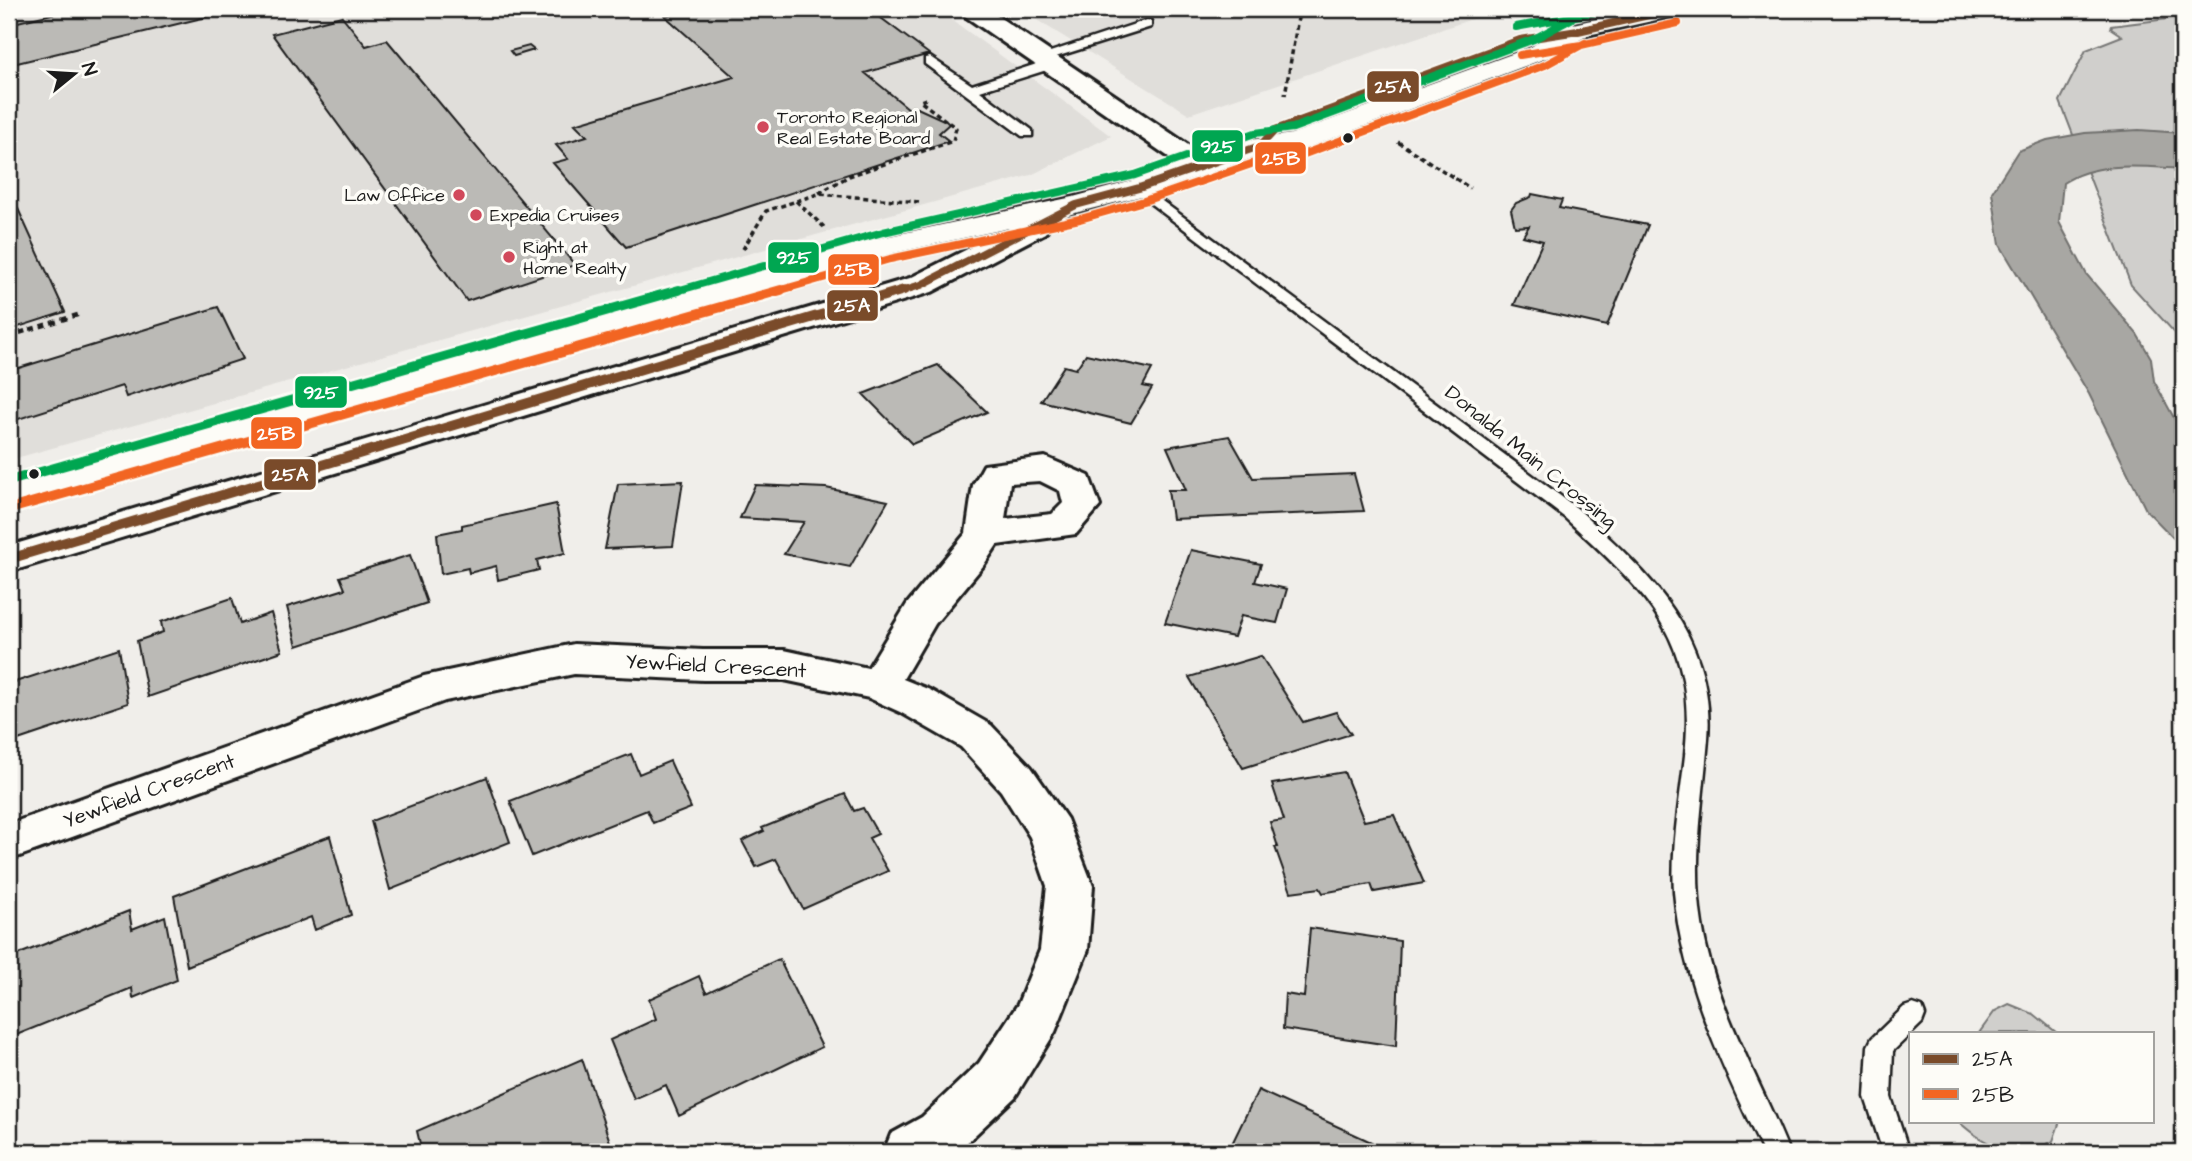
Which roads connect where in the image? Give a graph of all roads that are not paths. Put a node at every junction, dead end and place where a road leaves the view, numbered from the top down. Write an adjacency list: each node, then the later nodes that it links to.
1 (971, 9): 4 (main road)
2 (1675, 9): 8 (main road)
3 (1147, 24): 4 (lane)
4 (1046, 60): 6 (lane); 8 (main road)
5 (930, 61): 6 (lane)
6 (967, 88): 7 (lane)
7 (1027, 133)
8 (1202, 167): 9 (main road)
9 (1139, 188): 10 (main road); 18 (lane, Donalda Main Crossing)
10 (1076, 205): 11 (main road); 13 (main road)
11 (9, 495)
12 (985, 534): 14 (main road)
13 (9, 559)
14 (878, 685): 15 (main road, Yewfield Crescent); 17 (main road, Yewfield Crescent)
15 (9, 842)
16 (1913, 1015): 19 (lane)
17 (910, 1152)
18 (1776, 1152)
19 (1896, 1152)

